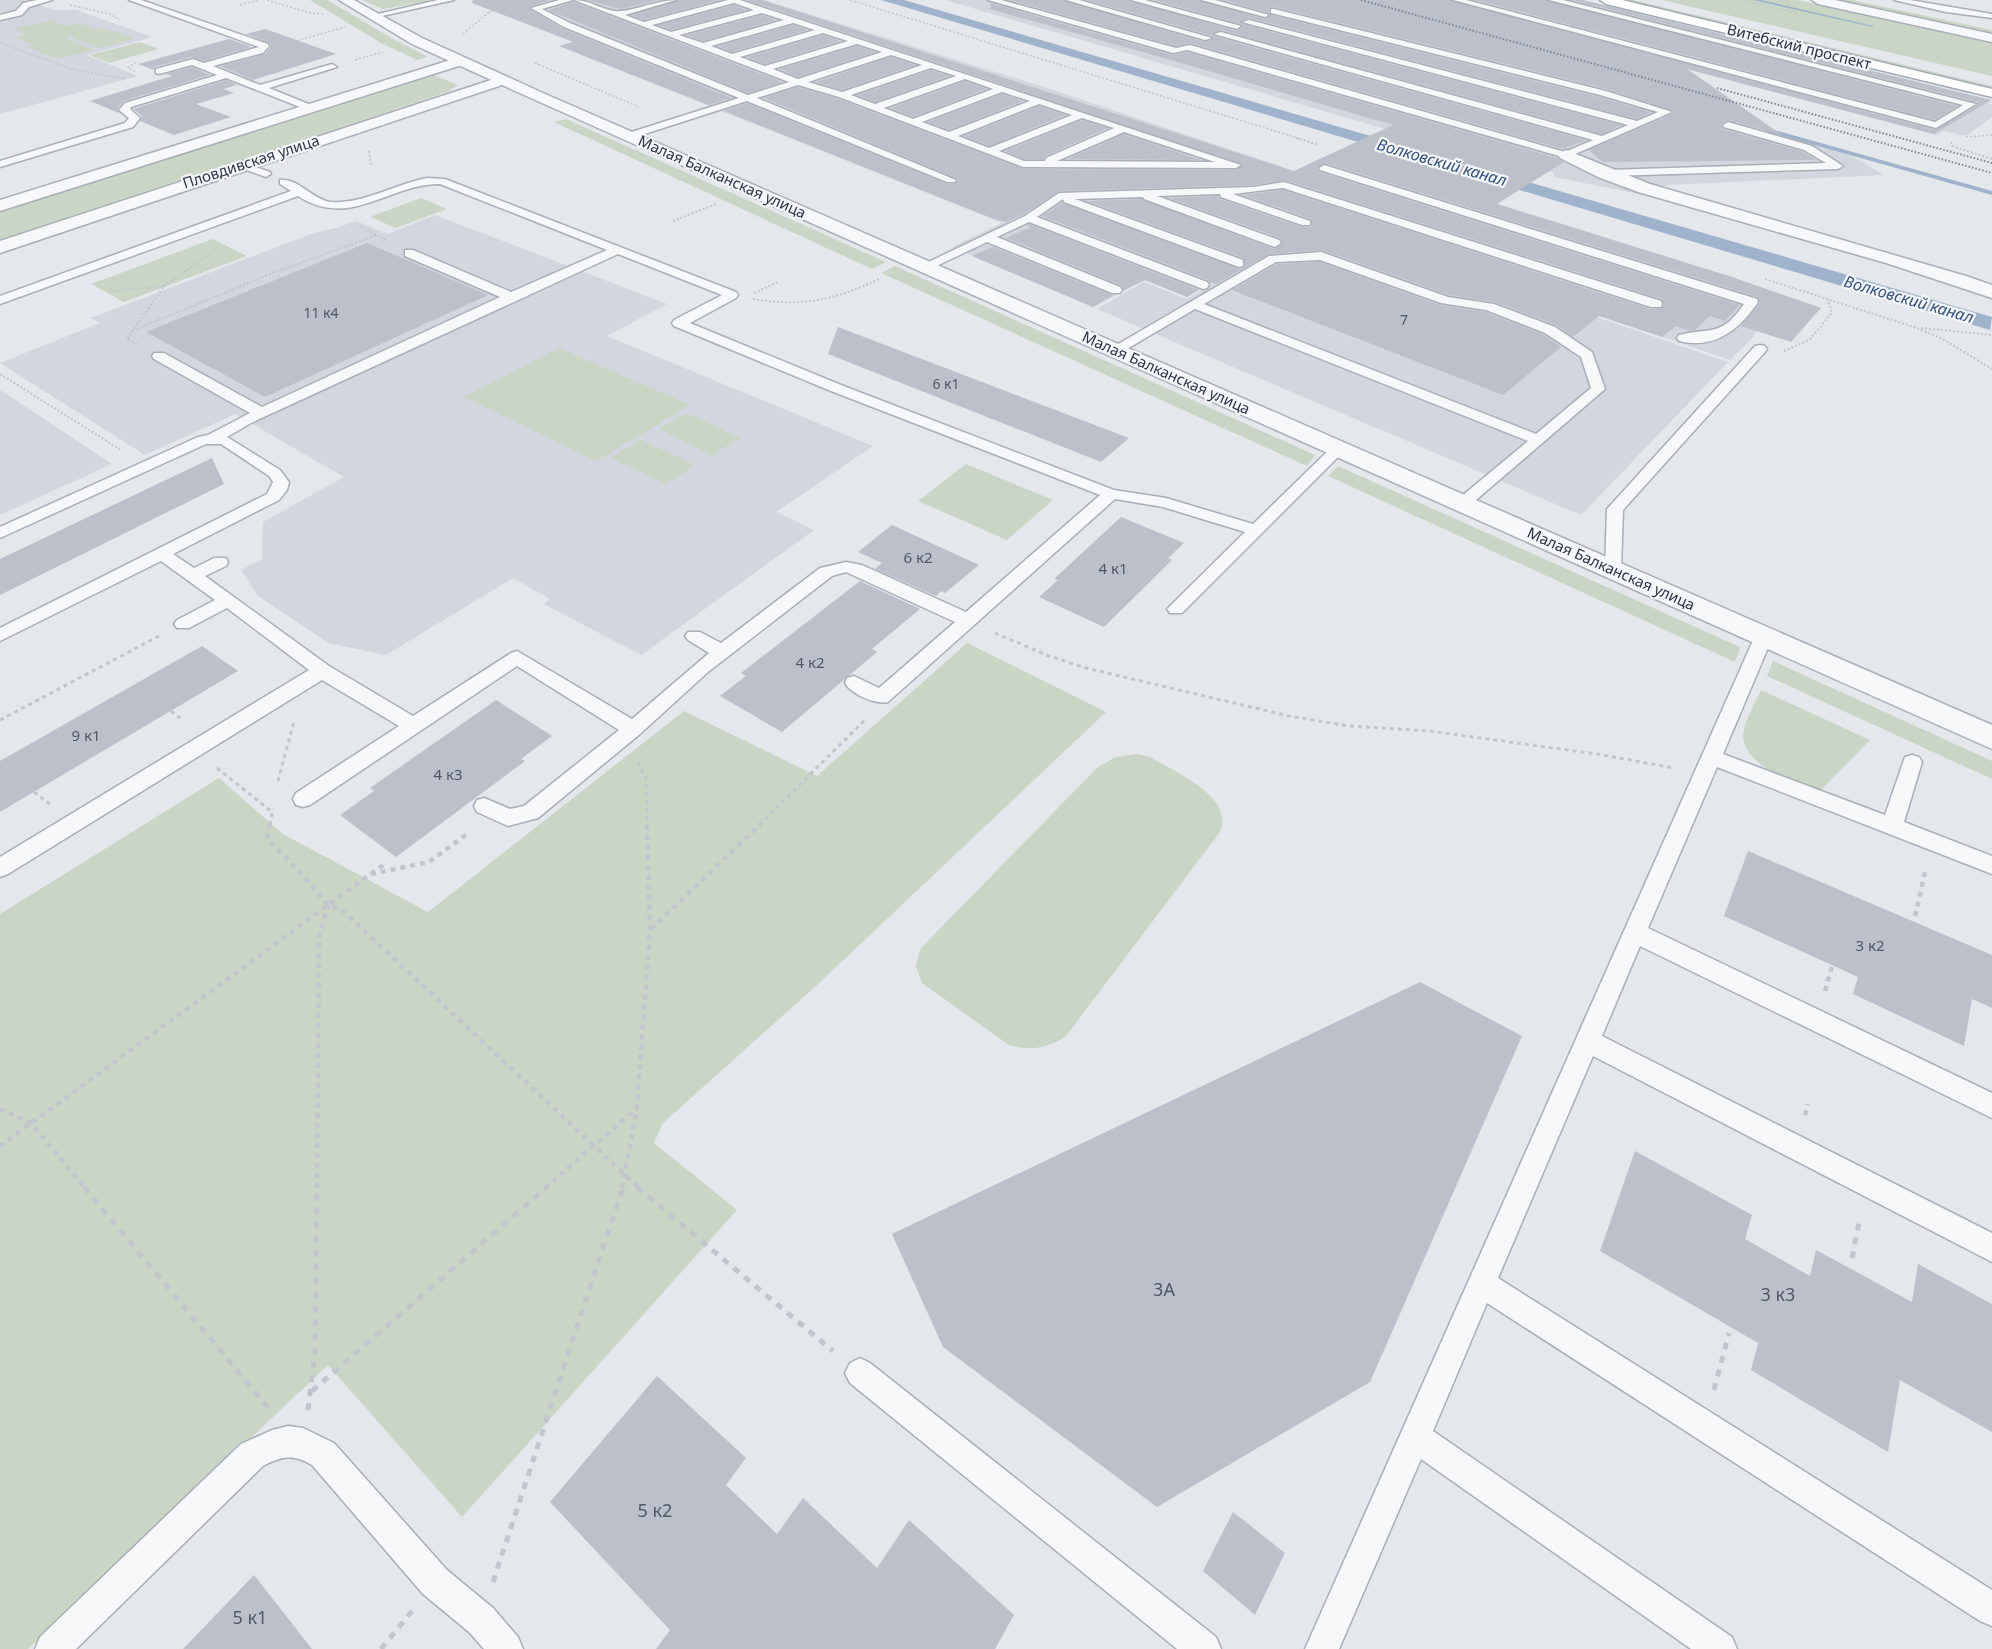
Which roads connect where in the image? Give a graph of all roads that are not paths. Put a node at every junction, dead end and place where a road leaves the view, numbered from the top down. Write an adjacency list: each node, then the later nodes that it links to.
1 (48, 0): 27 (lane)
2 (133, 0): 37 (lane)
3 (345, 0): 25 (street, Малая Балканская улица)
4 (450, 0): 25 (lane)
5 (568, 0): 61 (lane)
6 (578, 0): 21 (lane)
7 (608, 0): 21 (lane)
8 (672, 0): 24 (lane)
9 (733, 0): 23 (lane); 30 (lane)
10 (992, 0): 41 (lane)
11 (1070, 0): 35 (lane)
12 (1135, 0): 31 (lane)
13 (1205, 0): 22 (lane)
14 (1457, 0): 67 (lane)
15 (1496, 0): 29 (lane)
16 (1553, 0): 67 (lane)
17 (1606, 0): 59 (main road, Витебский проспект)
18 (1649, 0): 56 (main road, Витебский проспект)
19 (1818, 0): 36 (street)
20 (1898, 0): 26 (lane)
21 (590, 4): 24 (lane)
22 (1273, 9): 31 (lane); 70 (lane)
23 (763, 10): 28 (lane); 33 (lane)
24 (617, 14): 30 (lane)
25 (373, 16): 44 (street, Малая Балканская улица)
26 (1992, 16)
27 (0, 18)
28 (793, 20): 32 (lane); 40 (lane)
29 (1576, 20)
30 (644, 24): 33 (lane)
31 (1242, 24): 34 (lane); 70 (lane)
32 (823, 30): 38 (lane); 43 (lane)
33 (672, 34): 40 (lane)
34 (1218, 34): 35 (lane); 76 (lane)
35 (1208, 38): 41 (lane)
36 (1992, 38)
37 (250, 39): 39 (lane); 47 (lane)
38 (857, 41): 42 (lane); 49 (lane)
39 (231, 44)
40 (703, 46): 43 (lane)
41 (1187, 47): 78 (lane)
42 (891, 52): 46 (lane); 55 (lane)
43 (732, 57): 49 (lane)
44 (460, 61): 54 (street, Малая Балканская улица); 63 (street, Пловдивская улица)
45 (303, 65): 51 (lane)
46 (931, 65): 53 (lane); 60 (lane)
47 (204, 66): 50 (lane); 52 (lane)
48 (332, 67): 51 (lane)
49 (765, 69): 55 (lane)
50 (159, 71)
51 (311, 73): 57 (lane)
52 (226, 75): 57 (lane); 79 (lane)
53 (966, 76): 58 (lane); 64 (lane)
54 (503, 80): 74 (street, Малая Балканская улица); 81 (street, Пловдивская улица)
55 (796, 81): 60 (lane); 61 (lane)
56 (1992, 81)
57 (260, 88): 63 (lane)
58 (1003, 88): 62 (lane); 69 (lane)
59 (1992, 93)
60 (842, 95): 64 (lane)
61 (744, 98): 68 (lane); 85 (lane)
62 (1040, 100): 66 (lane); 75 (lane)
63 (308, 107): 91 (street, Пловдивская улица)
64 (876, 107): 69 (lane)
65 (1940, 113): 67 (lane)
66 (1082, 114): 72 (lane); 77 (lane)
67 (1951, 116)
68 (673, 121): 73 (lane); 74 (lane)
69 (913, 122): 75 (lane)
70 (1637, 124): 76 (lane)
71 (1728, 125): 84 (lane)
72 (1124, 128): 80 (lane); 80 (lane)
73 (692, 131)
74 (629, 136): 102 (street, Малая Балканская улица)
75 (949, 136): 77 (lane)
76 (1601, 139): 78 (lane)
77 (990, 151): 80 (lane)
78 (1566, 155): 84 (street)
79 (0, 164)
80 (1041, 164)
81 (242, 165): 83 (lane); 98 (street, Пловдивская улица)
82 (1324, 168): 92 (lane)
83 (266, 174)
84 (1608, 174): 105 (street)
85 (951, 180)
86 (284, 182): 88 (lane)
87 (1213, 191): 89 (lane); 94 (lane); 95 (lane)
88 (297, 192): 99 (lane); 107 (lane)
89 (1136, 193): 90 (lane); 97 (lane)
90 (1059, 196): 93 (lane); 101 (lane)
91 (0, 206)
92 (1446, 207): 95 (lane); 111 (lane)
93 (1029, 218): 96 (lane); 103 (lane)
94 (1306, 223)
95 (1415, 227): 108 (lane)
96 (988, 238): 102 (lane); 104 (lane)
97 (1275, 243)
98 (0, 247)
99 (618, 250): 106 (lane); 110 (lane)
100 (409, 253): 106 (lane)
101 (1239, 263)
102 (924, 267): 114 (street, Малая Балканская улица)
103 (1203, 285)
104 (1116, 290)
105 (1992, 292)
106 (511, 297): 116 (lane)
107 (0, 300)
108 (1656, 304)
109 (1195, 305): 114 (lane); 118 (lane); 118 (lane)
110 (708, 335): 112 (lane); 120 (lane)
111 (1684, 338)
112 (688, 345)
113 (1760, 349): 126 (lane)
114 (1115, 350): 119 (street, Малая Балканская улица)
115 (159, 356): 116 (lane)
116 (261, 413): 117 (lane)
117 (212, 439): 123 (lane); 124 (lane)
118 (1537, 439): 121 (lane)
119 (1338, 449): 121 (street, Малая Балканская улица); 122 (lane)
120 (1111, 494): 122 (lane); 130 (lane)
121 (1463, 503): 126 (street, Малая Балканская улица)
122 (1256, 530): 129 (lane)
123 (0, 533)
124 (161, 553): 127 (lane); 132 (lane)
125 (220, 562): 127 (lane)
126 (1613, 570): 134 (street, Малая Балканская улица)
127 (195, 575): 128 (lane)
128 (227, 601): 131 (lane); 136 (lane)
129 (1176, 609)
130 (967, 621): 135 (lane); 137 (lane)
131 (183, 624)
132 (0, 635)
133 (694, 636): 135 (lane)
134 (1764, 636): 140 (street, Малая Балканская улица); 142 (lane)
135 (722, 652): 139 (lane)
136 (322, 671): 138 (lane); 147 (lane)
137 (854, 683)
138 (413, 725): 139 (lane); 143 (lane)
139 (633, 729): 144 (lane)
140 (1992, 738)
141 (1912, 762): 145 (lane)
142 (1707, 764): 145 (lane); 148 (lane)
143 (303, 799)
144 (490, 809)
145 (1892, 826): 146 (lane)
146 (1992, 865)
147 (0, 868)
148 (1634, 932): 149 (lane); 150 (lane)
149 (1587, 1041): 151 (lane); 152 (lane)
150 (1992, 1106)
151 (1992, 1248)
152 (1481, 1283): 154 (lane); 155 (lane)
153 (860, 1373): 158 (lane)
154 (1414, 1436): 159 (lane); 160 (lane)
155 (1992, 1609)
156 (52, 1649): 157 (lane)
157 (506, 1649)
158 (1204, 1649)
159 (1322, 1649)
160 (1720, 1649)

